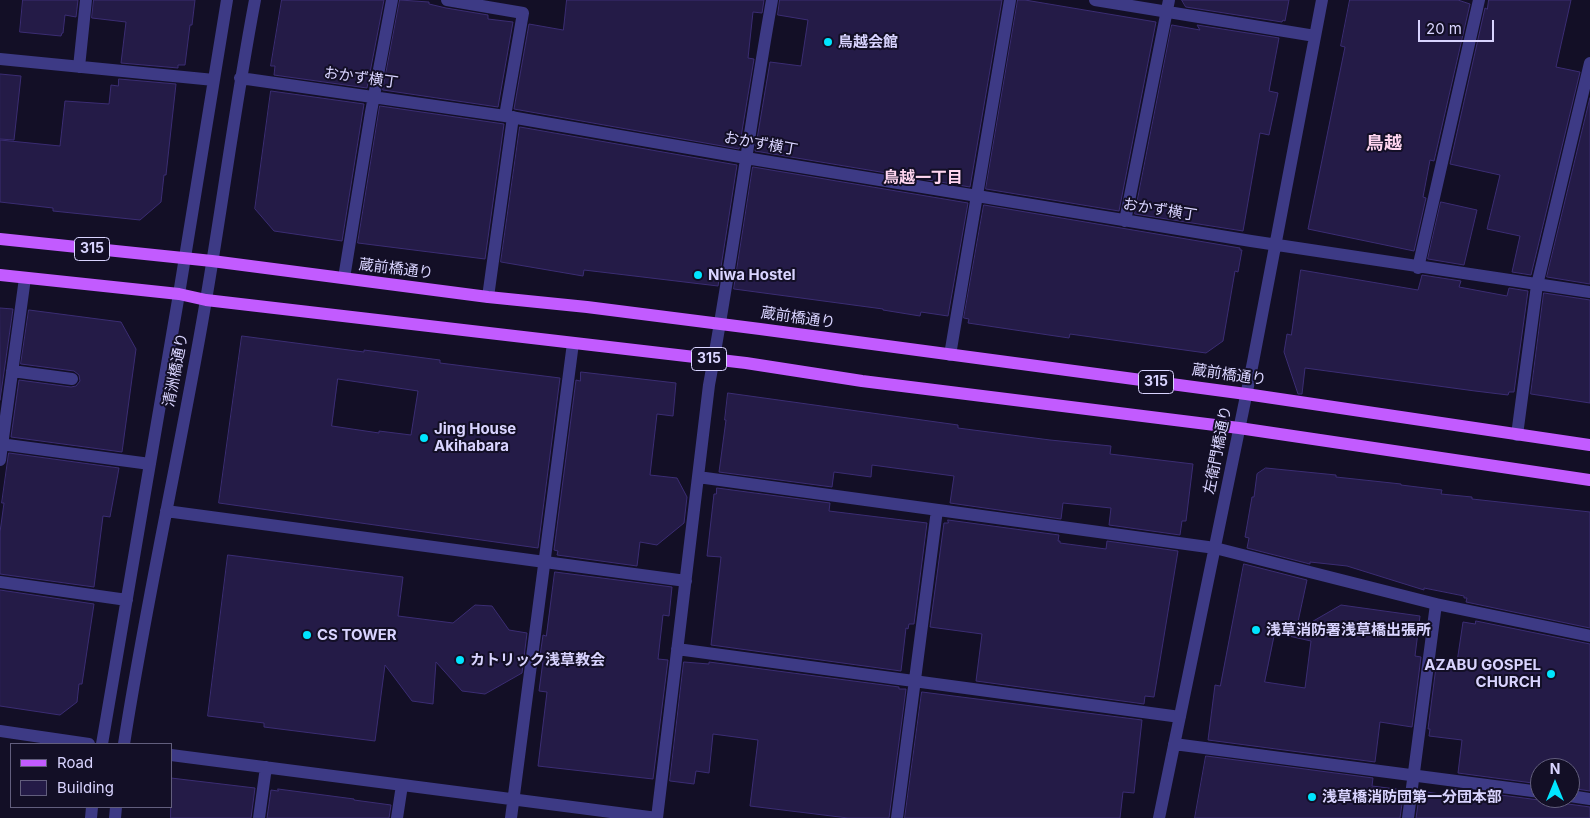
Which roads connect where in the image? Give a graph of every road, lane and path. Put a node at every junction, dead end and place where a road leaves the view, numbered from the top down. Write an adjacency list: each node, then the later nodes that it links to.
1 (86, 0): 15 (street)
2 (227, 0): 17 (street, 清洲橋通り)
3 (255, 0): 16 (street, 清洲橋通り)
4 (392, 0): 18 (street)
5 (447, 0): 19 (street)
6 (772, 0): 20 (street)
7 (1010, 0): 21 (street)
8 (1095, 0): 11 (street)
9 (1322, 0): 12 (street, 左衛門橋通り)
10 (1479, 0): 27 (street)
11 (1168, 6): 12 (street); 22 (street)
12 (1315, 36): 24 (street, 左衛門橋通り)
13 (0, 59): 15 (street)
14 (1590, 63): 31 (street)
15 (79, 67): 17 (street)
16 (240, 78): 18 (street, おかず横丁); 26 (street, 清洲橋通り)
17 (214, 80): 25 (street, 清洲橋通り)
18 (374, 97): 19 (street, おかず横丁); 30 (street)
19 (509, 117): 20 (street, おかず横丁); 34 (street)
20 (746, 158): 21 (street, おかず横丁); 36 (street)
21 (977, 196): 22 (street, おかず横丁); 38 (street)
22 (1125, 221): 24 (street, おかず横丁)
23 (0, 239): 25 (main road, 蔵前橋通り / 315)
24 (1275, 245): 27 (street, おかず横丁); 42 (street, 左衛門橋通り)
25 (184, 259): 26 (main road, 蔵前橋通り / 315); 33 (street, 清洲橋通り)
26 (212, 261): 30 (main road, 蔵前橋通り / 315); 35 (street, 清洲橋通り)
27 (1418, 268): 31 (street, おかず横丁)
28 (0, 275): 29 (main road, 315)
29 (25, 278): 33 (main road, 315); 40 (street)
30 (344, 278): 34 (main road, 蔵前橋通り / 315)
31 (1537, 285): 32 (street, おかず横丁); 44 (street)
32 (1590, 292)
33 (179, 294): 35 (main road, 315); 48 (street, 清洲橋通り)
34 (488, 297): 36 (main road, 蔵前橋通り / 315)
35 (206, 300): 37 (main road, 315); 52 (street, 清洲橋通り)
36 (721, 324): 38 (main road, 蔵前橋通り / 315); 39 (street)
37 (572, 343): 39 (main road, 315); 54 (street)
38 (950, 355): 42 (main road, 蔵前橋通り / 315)
39 (714, 360): 43 (main road, 315); 49 (street)
40 (8, 374): 41 (street); 45 (street)
41 (72, 379)
42 (1246, 394): 43 (street, 左衛門橋通り); 44 (main road, 蔵前橋通り / 315)
43 (1239, 428): 50 (main road, 315); 53 (street, 左衛門橋通り)
44 (1517, 435): 46 (main road, 蔵前橋通り / 315)
45 (1, 444): 47 (street); 48 (street)
46 (1590, 445)
47 (0, 460)
48 (150, 464): 57 (street, 清洲橋通り)
49 (698, 477): 51 (street); 55 (street)
50 (1590, 480)
51 (938, 510): 53 (street); 61 (street)
52 (166, 511): 54 (street); 66 (street, 清洲橋通り)
53 (1215, 548): 58 (street); 62 (street, 左衛門橋通り)
54 (544, 562): 55 (street); 73 (street)
55 (686, 581): 60 (street)
56 (0, 582): 57 (street)
57 (127, 600): 65 (street, 清洲橋通り)
58 (1436, 604): 59 (street); 70 (street)
59 (1590, 636)
60 (678, 648): 61 (street); 77 (street)
61 (915, 681): 62 (street); 78 (street)
62 (1180, 717): 67 (street, 左衛門橋通り)
63 (0, 731): 64 (street)
64 (82, 743)
65 (102, 743)
66 (124, 743)
67 (1174, 744): 70 (street); 79 (street, 左衛門橋通り)
68 (172, 756): 69 (street)
69 (266, 768): 71 (street); 74 (street)
70 (1414, 776): 72 (street); 80 (street)
71 (402, 785): 73 (street); 75 (street)
72 (1530, 791)
73 (513, 800): 76 (street); 77 (street)
74 (259, 818)
75 (397, 818)
76 (511, 818)
77 (657, 818)
78 (896, 818)
79 (1159, 818)
80 (1408, 818)

